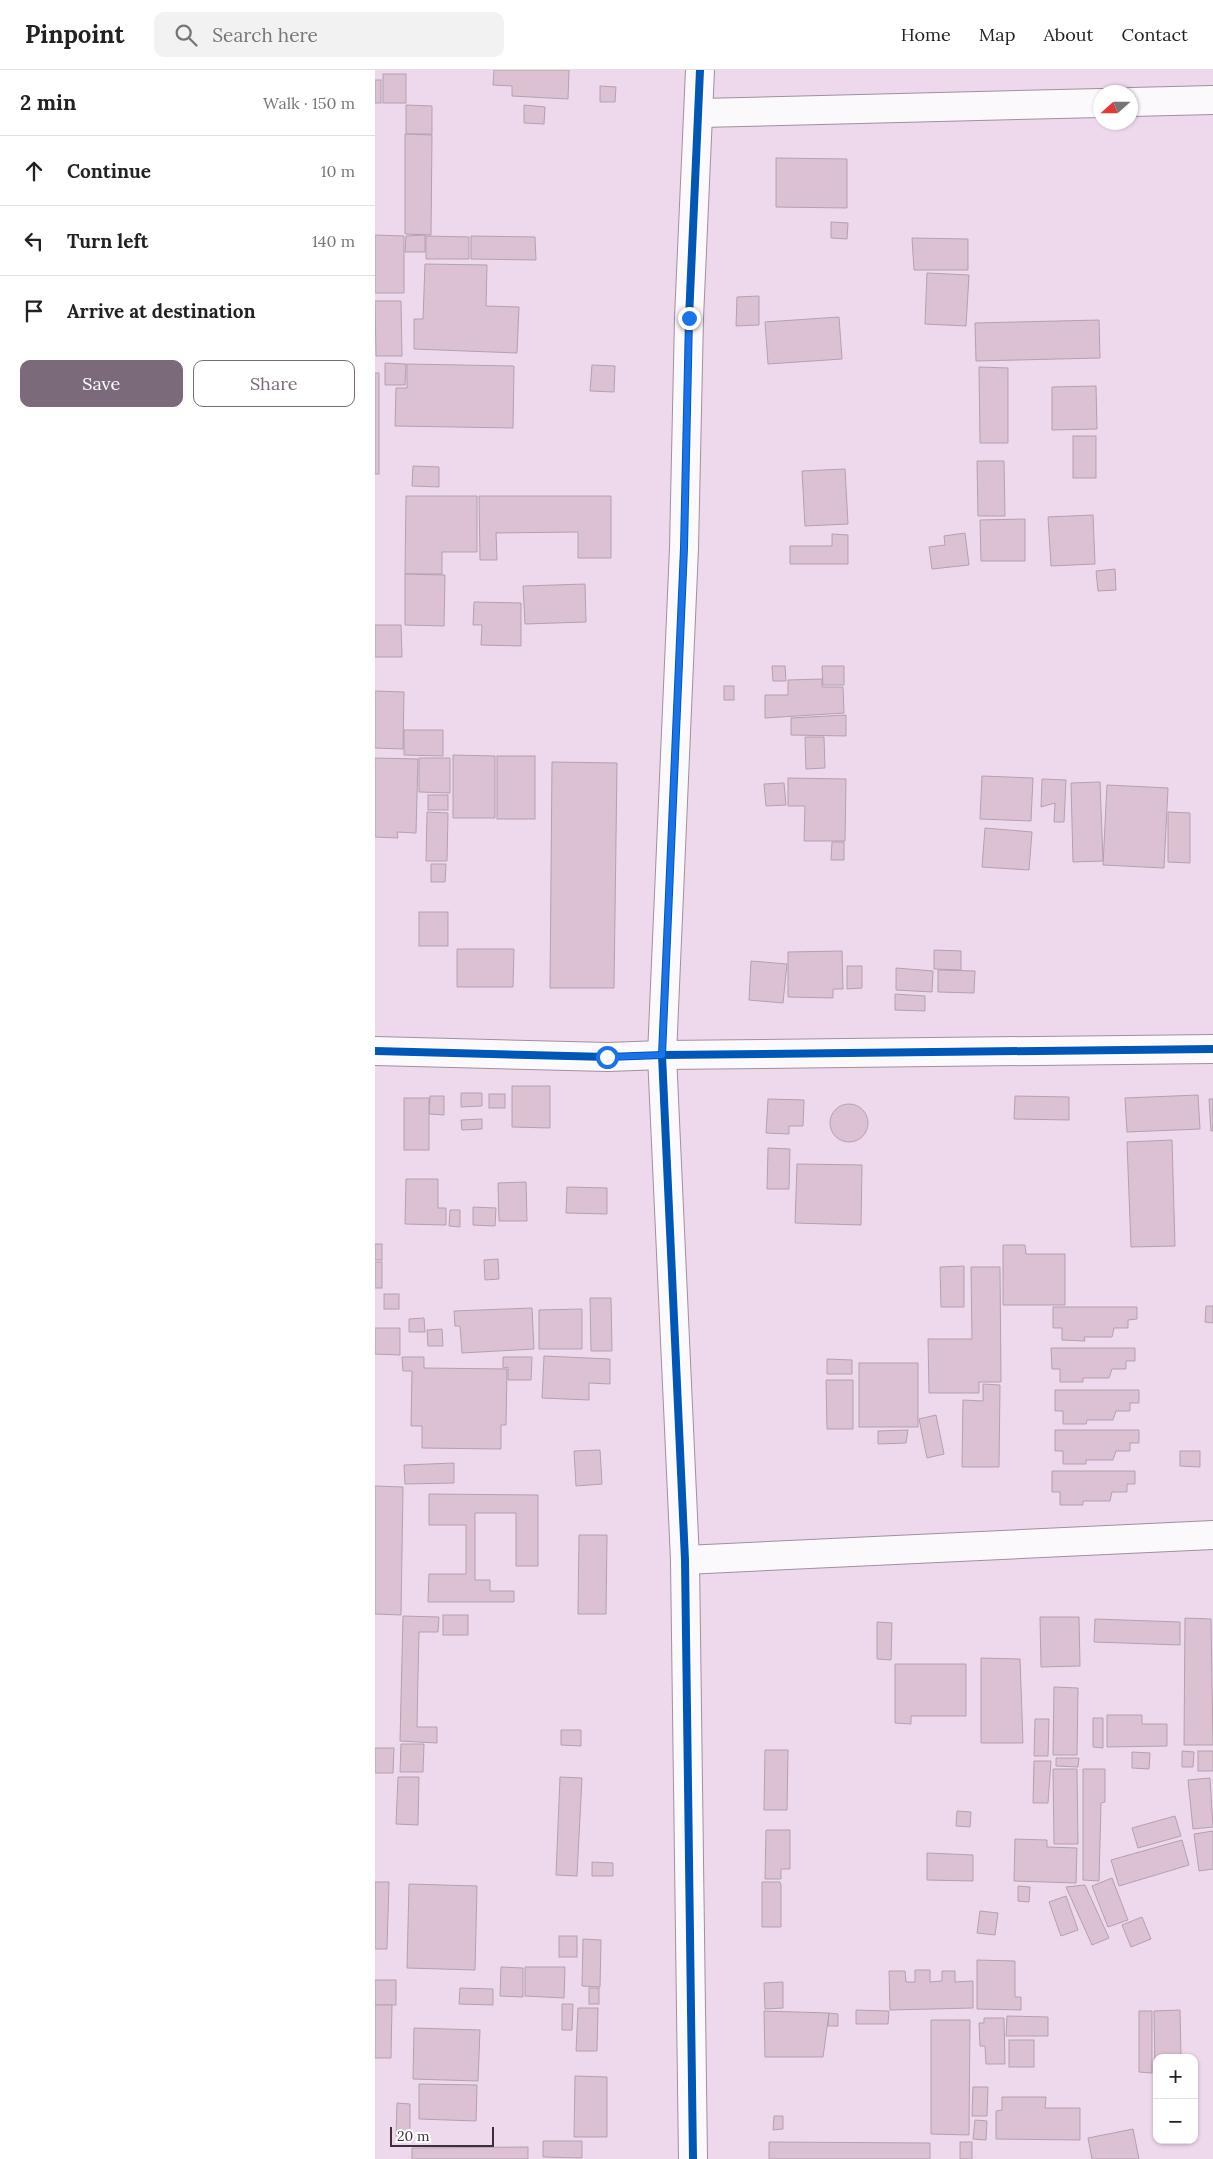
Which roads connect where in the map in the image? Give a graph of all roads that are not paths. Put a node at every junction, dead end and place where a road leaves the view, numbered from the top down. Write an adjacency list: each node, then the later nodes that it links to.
1 (700, 70): 5 (street)
2 (1213, 100): 3 (street)
3 (1138, 102)
4 (1093, 103): 5 (street)
5 (700, 114): 8 (street)
6 (1213, 1049): 8 (street)
7 (375, 1051): 8 (street)
8 (662, 1055): 10 (street)
9 (1213, 1535): 10 (street)
10 (685, 1560): 11 (street)
11 (693, 2159)

